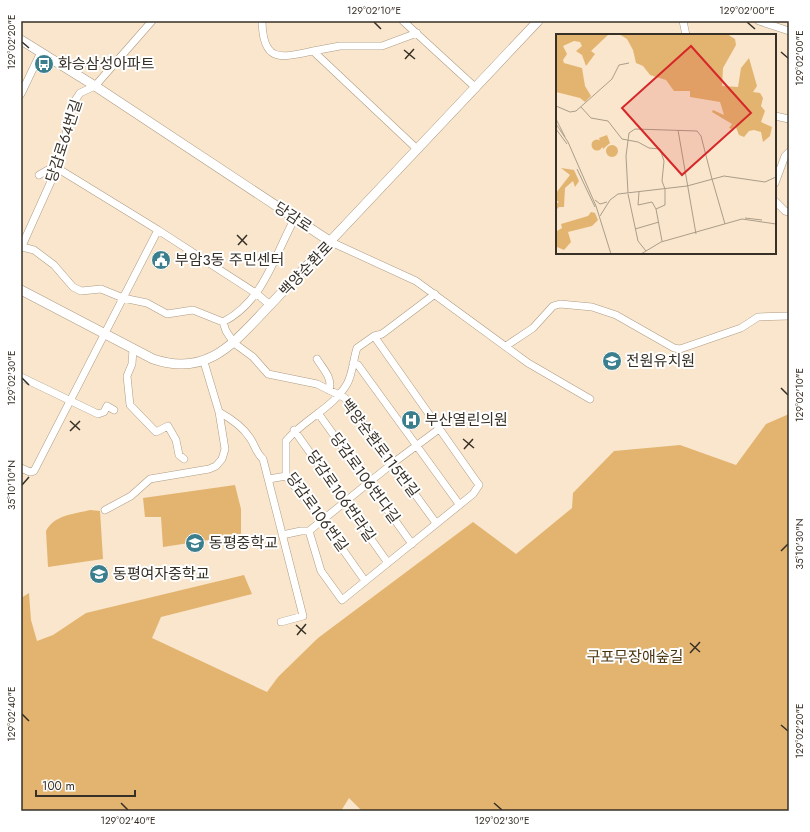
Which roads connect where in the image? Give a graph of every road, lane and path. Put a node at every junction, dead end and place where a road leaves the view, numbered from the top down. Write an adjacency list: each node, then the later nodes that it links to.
1 (152, 21): 13 (street, 당감로64번길)
2 (262, 21): 12 (street)
3 (403, 21): 8 (street)
4 (538, 21): 14 (main road, 백양순환로)
5 (683, 21): 9 (street)
6 (759, 21): 7 (street)
7 (789, 31)
8 (417, 33): 12 (street); 14 (street)
9 (686, 34)
10 (21, 40): 11 (main road, 당감로)
11 (41, 52): 13 (main road, 당감로); 15 (street)
12 (313, 52): 18 (street)
13 (95, 86): 20 (street, 당감로64번길); 25 (main road, 당감로)
14 (476, 88): 18 (main road, 백양순환로)
15 (21, 94)
16 (776, 116): 17 (street)
17 (789, 119)
18 (417, 149): 27 (main road, 백양순환로)
19 (789, 152): 22 (street)
20 (57, 168): 21 (street); 26 (street); 28 (street, 당감로64번길)
21 (38, 175)
22 (776, 180)
23 (776, 202): 24 (street)
24 (789, 212)
25 (294, 218): 27 (main road, 당감로); 30 (street)
26 (158, 230): 30 (street); 32 (street)
27 (331, 242): 31 (street, 당감로); 33 (main road, 백양순환로)
28 (21, 248): 32 (street)
29 (21, 290): 36 (main road, 백양순환로)
30 (257, 294): 33 (street); 35 (street)
31 (435, 294): 37 (street, 당감로106번길); 39 (street, 당감로)
32 (123, 298): 35 (street); 36 (street)
33 (270, 305): 38 (main road, 백양순환로)
34 (789, 316): 39 (street)
35 (223, 322): 38 (street)
36 (104, 334): 40 (main road, 백양순환로); 48 (street)
37 (374, 336): 43 (street, 당감로106번길); 53 (street)
38 (234, 343): 42 (main road, 백양순환로); 45 (street, 백양순환로115번길)
39 (506, 346): 47 (street, 당감로)
40 (133, 349): 42 (main road, 백양순환로); 55 (street)
41 (317, 359): 45 (street)
42 (204, 362): 50 (street)
43 (353, 363): 46 (street, 당감로106번길); 54 (street)
44 (21, 377): 48 (street)
45 (329, 390): 46 (street, 백양순환로115번길)
46 (339, 394): 51 (street, 당감로106번길); 56 (street, 백양순환로115번길)
47 (590, 399)
48 (71, 400): 49 (street); 57 (street)
49 (114, 410)
50 (219, 412): 59 (street); 63 (street)
51 (318, 413): 52 (street, 당감로106번길); 60 (street, 당감로106번다길)
52 (294, 430): 58 (street, 당감로106번길); 61 (street, 당감로106번라길)
53 (439, 430): 54 (street); 62 (street)
54 (417, 445): 56 (street); 62 (street)
55 (184, 459)
56 (393, 463): 60 (street); 65 (street, 백양순환로115번길)
57 (21, 468)
58 (286, 476): 59 (street); 64 (street, 당감로106번길)
59 (269, 480): 67 (street)
60 (369, 484): 61 (street); 68 (street, 당감로106번다길)
61 (346, 502): 64 (street); 69 (street, 당감로106번라길)
62 (460, 504): 65 (street)
63 (105, 510)
64 (322, 520): 66 (street); 70 (street, 당감로106번길)
65 (436, 523): 68 (street)
66 (309, 531): 67 (street); 70 (street)
67 (282, 535): 71 (street)
68 (412, 544): 69 (street)
69 (388, 563): 70 (street)
70 (365, 581)
71 (281, 622)

